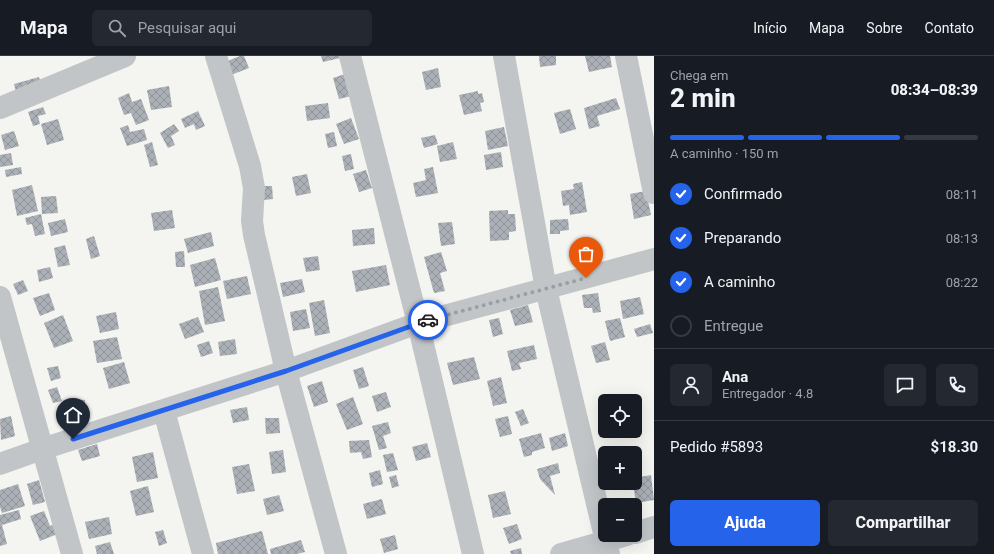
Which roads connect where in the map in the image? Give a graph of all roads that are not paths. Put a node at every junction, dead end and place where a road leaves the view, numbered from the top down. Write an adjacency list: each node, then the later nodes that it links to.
1 (126, 56): 6 (street)
2 (216, 56): 12 (street)
3 (350, 56): 11 (street)
4 (504, 56): 9 (street)
5 (626, 56): 7 (street)
6 (0, 108)
7 (654, 193)
8 (654, 259): 9 (street)
9 (546, 289): 11 (street); 19 (street)
10 (0, 297): 14 (street)
11 (418, 323): 12 (street); 23 (street)
12 (286, 371): 13 (street); 22 (street)
13 (164, 411): 14 (street); 21 (street)
14 (42, 449): 15 (street); 20 (street)
15 (0, 464)
16 (654, 527): 17 (street)
17 (642, 531)
18 (617, 542): 19 (street)
19 (608, 548): 24 (street)
20 (72, 554)
21 (203, 554)
22 (336, 554)
23 (473, 554)
24 (561, 554)

